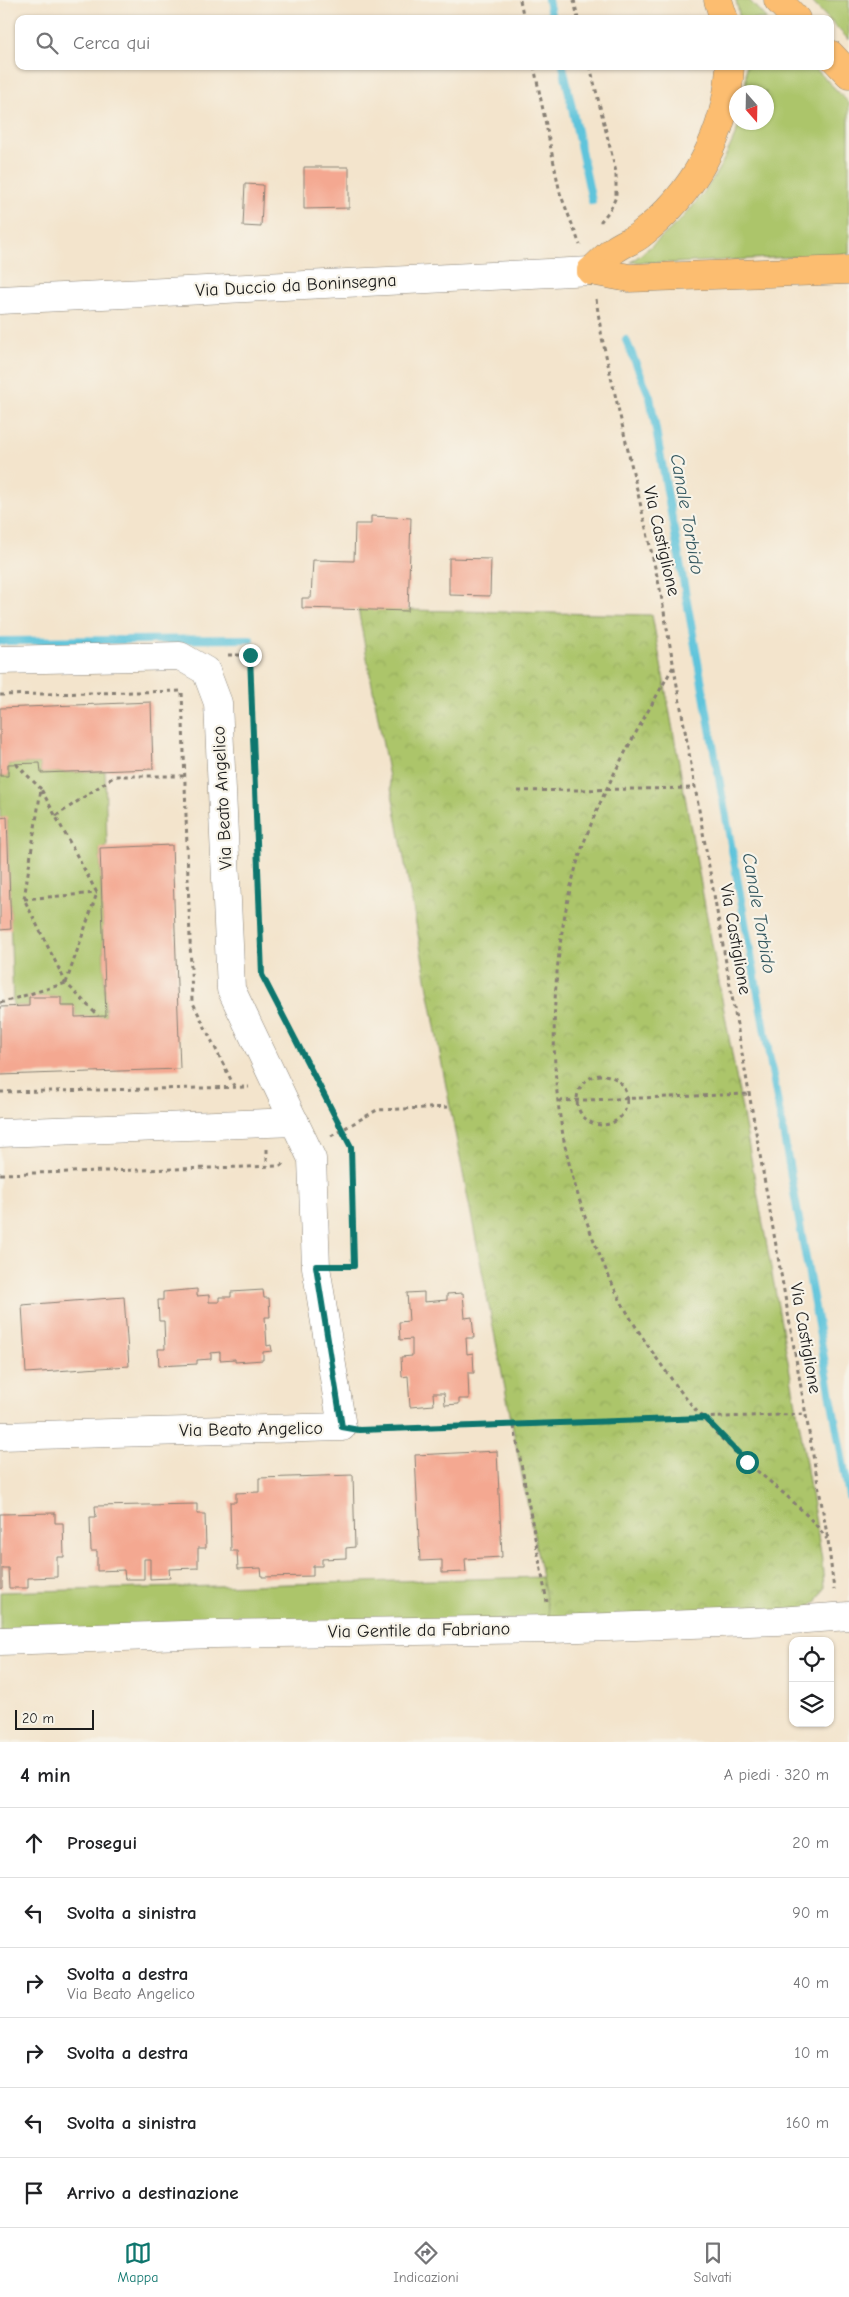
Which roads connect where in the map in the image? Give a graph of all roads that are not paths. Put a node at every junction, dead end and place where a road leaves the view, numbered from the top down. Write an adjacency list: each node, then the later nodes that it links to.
1 (718, 0): 3 (main road)
2 (778, 0): 4 (main road)
3 (723, 15)
4 (792, 15)
5 (834, 58): 7 (main road)
6 (730, 70): 8 (main road)
7 (849, 74)
8 (595, 267): 9 (main road); 10 (street, Via Duccio da Boninsegna)
9 (849, 270)
10 (0, 300)
11 (0, 660): 12 (street, Via Beato Angelico)
12 (294, 1122): 13 (street); 14 (street, Via Beato Angelico)
13 (0, 1132)
14 (0, 1436)
15 (843, 1616): 16 (street, Via Gentile da Fabriano)
16 (0, 1640)

